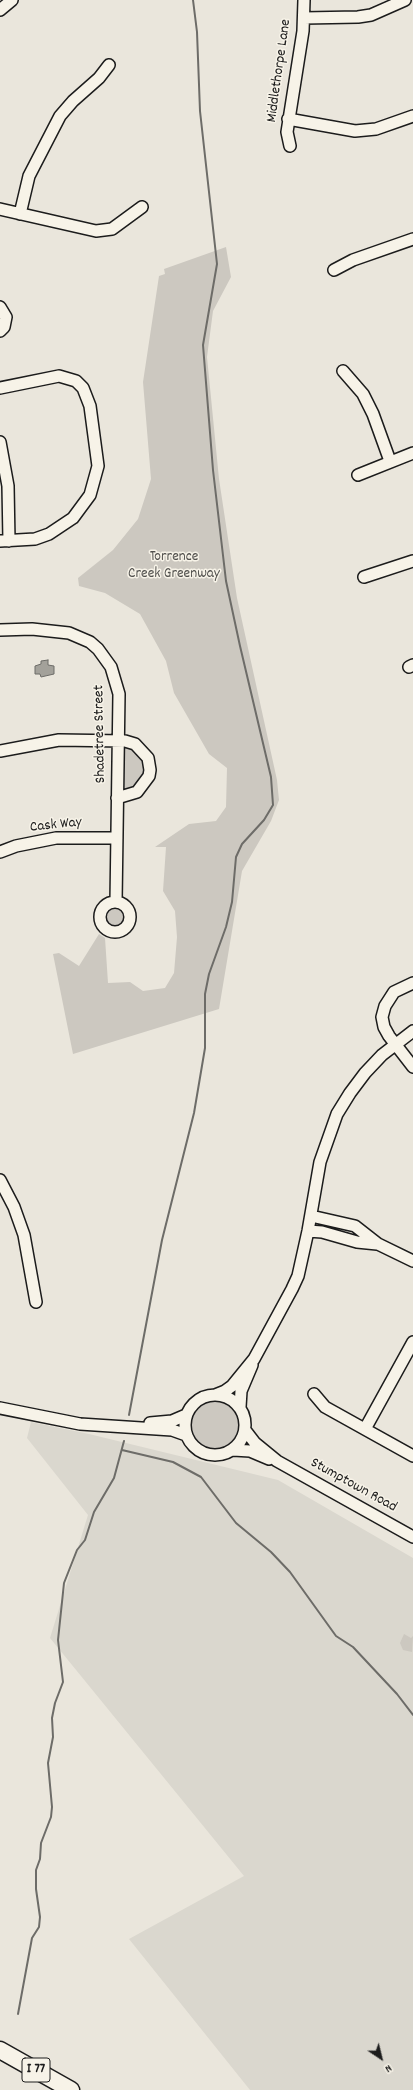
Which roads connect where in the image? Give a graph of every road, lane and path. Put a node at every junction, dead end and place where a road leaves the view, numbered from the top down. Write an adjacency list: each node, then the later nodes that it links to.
1 (12, 0): 4 (street)
2 (304, 0): 5 (street, Middlethorpe Lane)
3 (405, 0): 5 (street)
4 (0, 10)
5 (304, 18): 8 (street, Middlethorpe Lane)
6 (109, 65): 12 (street)
7 (413, 116): 8 (street)
8 (288, 119): 9 (street, Middlethorpe Lane)
9 (290, 146)
10 (0, 208): 12 (street)
11 (142, 208): 12 (street)
12 (20, 214)
13 (413, 239): 14 (street)
14 (334, 270)
15 (0, 307): 16 (street)
16 (0, 331)
17 (343, 371): 21 (street)
18 (0, 388): 23 (street)
19 (0, 442): 23 (street)
20 (413, 453): 21 (street)
21 (390, 461): 22 (street)
22 (358, 475)
23 (4, 541)
24 (413, 561): 25 (street)
25 (364, 577)
26 (0, 630): 27 (street, Shadetree Street)
27 (118, 741): 28 (street); 29 (street, Shadetree Street); 29 (street)
28 (0, 751)
29 (117, 798): 30 (street, Shadetree Street)
30 (117, 838): 31 (street, Cask Way); 32 (street, Shadetree Street)
31 (0, 852)
32 (116, 902)
33 (413, 983): 35 (street)
34 (413, 1031): 35 (street)
35 (395, 1044): 36 (street); 38 (street)
36 (413, 1067)
37 (0, 1180): 42 (street)
38 (310, 1216): 39 (street); 40 (street)
39 (308, 1231): 40 (street); 44 (street)
40 (378, 1244): 41 (street)
41 (413, 1261)
42 (36, 1302)
43 (413, 1342): 51 (street)
44 (254, 1359): 46 (street); 47 (street)
45 (314, 1394): 51 (street)
46 (215, 1395): 47 (street); 49 (street)
47 (240, 1407): 52 (street)
48 (0, 1408): 50 (street)
49 (186, 1415): 50 (street); 53 (street)
50 (135, 1426): 53 (street)
51 (365, 1429): 55 (street)
52 (245, 1430): 54 (street); 56 (street, Stumptown Road)
53 (186, 1435): 54 (street)
54 (233, 1450): 56 (street, Stumptown Road)
55 (413, 1456)
56 (277, 1461): 57 (street, Stumptown Road)
57 (413, 1537)
58 (0, 2050): 59 (highway, I 77)
59 (71, 2090)

